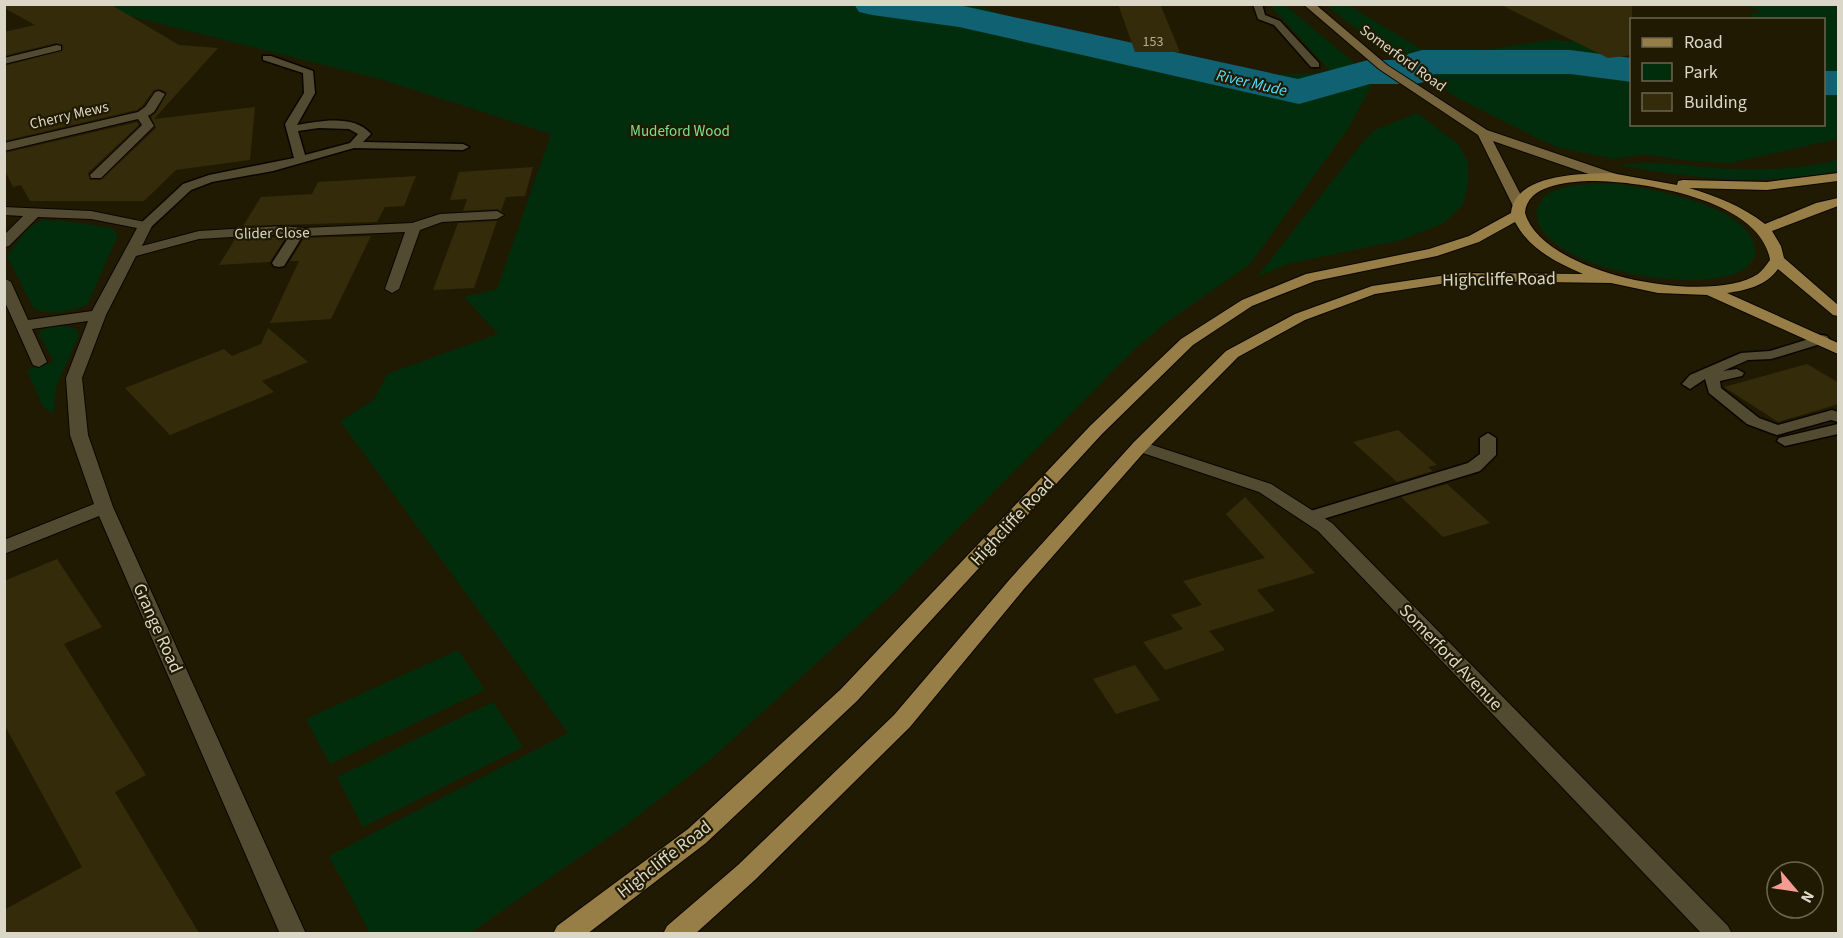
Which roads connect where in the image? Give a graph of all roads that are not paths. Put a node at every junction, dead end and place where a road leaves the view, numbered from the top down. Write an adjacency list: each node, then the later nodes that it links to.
1 (1257, 4): 6 (lane)
2 (1308, 4): 10 (main road, Somerford Road)
3 (40, 36): 5 (street)
4 (267, 58): 9 (lane)
5 (4, 62)
6 (1315, 65)
7 (159, 94): 8 (street)
8 (142, 115): 12 (street, Cherry Mews); 15 (street)
9 (292, 129): 11 (lane); 14 (lane)
10 (1483, 133): 16 (main road, Somerford Road); 20 (main road)
11 (354, 145): 13 (lane); 14 (lane)
12 (4, 147)
13 (463, 147)
14 (300, 159): 24 (lane)
15 (96, 176)
16 (1611, 177): 18 (main road, Highcliffe Road); 20 (main road, Highcliffe Road)
17 (1839, 177): 18 (main road)
18 (1654, 183): 26 (main road)
19 (1839, 202): 26 (main road)
20 (1519, 210): 32 (main road); 53 (main road, Highcliffe Road)
21 (4, 211): 22 (street)
22 (35, 212): 24 (street); 28 (street)
23 (497, 215): 25 (street, Glider Close)
24 (145, 226): 29 (street, Grange Road)
25 (414, 227): 27 (street, Glider Close); 34 (street)
26 (1763, 230): 30 (main road)
27 (299, 232): 29 (street, Glider Close); 31 (lane)
28 (4, 243)
29 (131, 253): 37 (street, Grange Road)
30 (1777, 260): 35 (main road); 36 (main road)
31 (279, 263)
32 (1614, 279): 35 (main road); 48 (main road, Highcliffe Road)
33 (4, 282): 38 (street)
34 (392, 289)
35 (1711, 291): 39 (main road)
36 (1839, 312)
37 (98, 315): 38 (street); 49 (street, Grange Road)
38 (24, 325): 41 (street)
39 (1822, 339): 40 (main road); 43 (lane)
40 (1839, 349)
41 (39, 362)
42 (1737, 373): 44 (lane)
43 (1690, 384)
44 (1839, 417)
45 (1839, 429): 47 (lane)
46 (1488, 438): 50 (lane)
47 (1785, 441)
48 (1140, 446): 50 (street, Somerford Avenue); 54 (main road, Highcliffe Road)
49 (104, 507): 51 (street); 52 (street, Grange Road)
50 (1310, 517): 55 (street, Somerford Avenue)
51 (4, 548)
52 (293, 933)
53 (566, 933)
54 (676, 933)
55 (1719, 933)

